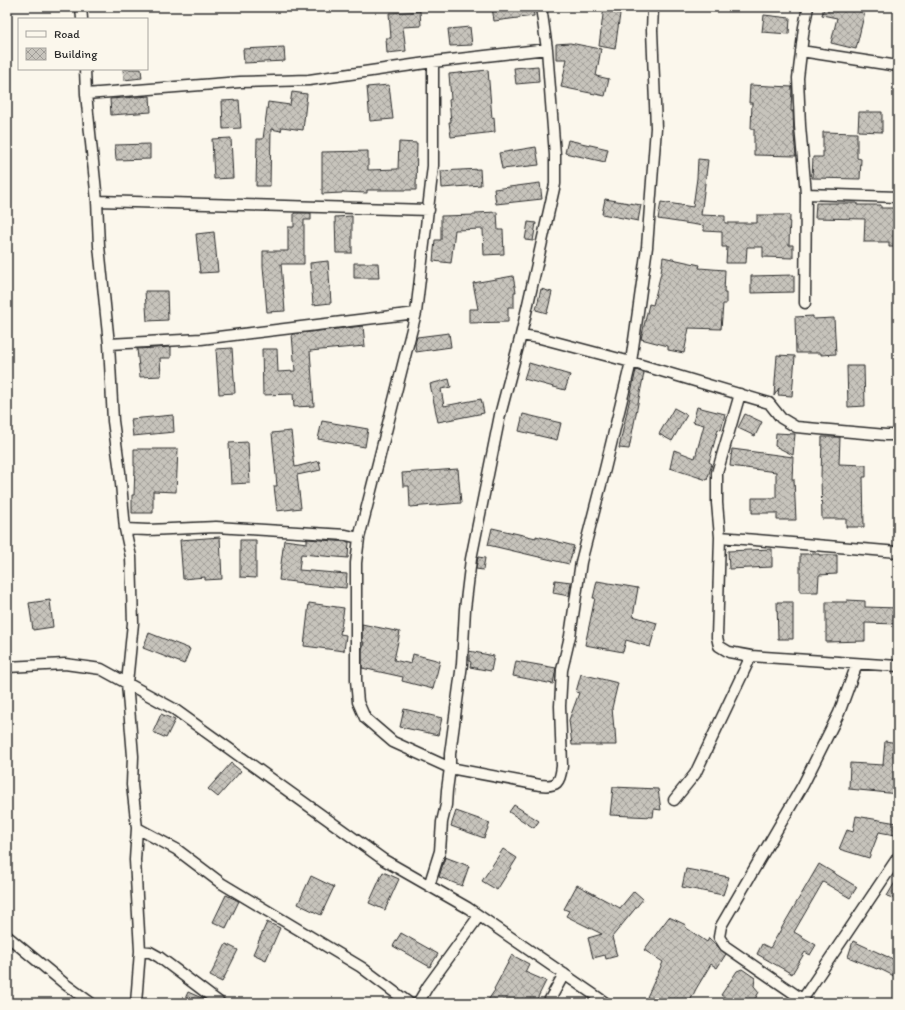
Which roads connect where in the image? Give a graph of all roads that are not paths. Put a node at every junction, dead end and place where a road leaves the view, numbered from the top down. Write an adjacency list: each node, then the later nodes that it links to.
1 (80, 7): 5 (street)
2 (540, 7): 6 (street)
3 (653, 7): 20 (street)
4 (808, 7): 7 (street)
5 (82, 18)
6 (547, 49): 8 (street); 18 (street)
7 (801, 52): 9 (street); 12 (street)
8 (433, 62): 11 (street); 15 (street)
9 (898, 66)
10 (85, 70): 11 (street)
11 (86, 94): 14 (street)
12 (806, 194): 13 (street); 16 (street)
13 (898, 197)
14 (97, 201): 15 (street); 19 (street)
15 (428, 210): 17 (street)
16 (804, 303)
17 (416, 314): 19 (street); 25 (street)
18 (521, 335): 20 (street); 32 (street)
19 (109, 344): 23 (street)
20 (630, 362): 21 (street); 32 (street)
21 (740, 394): 22 (street); 24 (street)
22 (898, 435)
23 (124, 529): 25 (street); 31 (street)
24 (720, 537): 26 (street); 27 (street)
25 (359, 538): 32 (street)
26 (898, 552)
27 (751, 656): 28 (street); 33 (street)
28 (857, 664): 29 (street); 41 (street)
29 (898, 666)
30 (7, 667): 31 (street)
31 (127, 683): 34 (street); 36 (street)
32 (450, 768): 36 (street)
33 (674, 800)
34 (137, 828): 39 (street); 45 (street)
35 (898, 857): 41 (street)
36 (429, 886): 37 (street)
37 (479, 916): 40 (street); 46 (street)
38 (7, 936): 42 (street)
39 (140, 951): 43 (street); 44 (street)
40 (564, 974): 47 (street); 48 (street)
41 (801, 1001)
42 (91, 1003)
43 (136, 1003)
44 (220, 1003)
45 (409, 1003)
46 (418, 1003)
47 (548, 1003)
48 (606, 1003)

